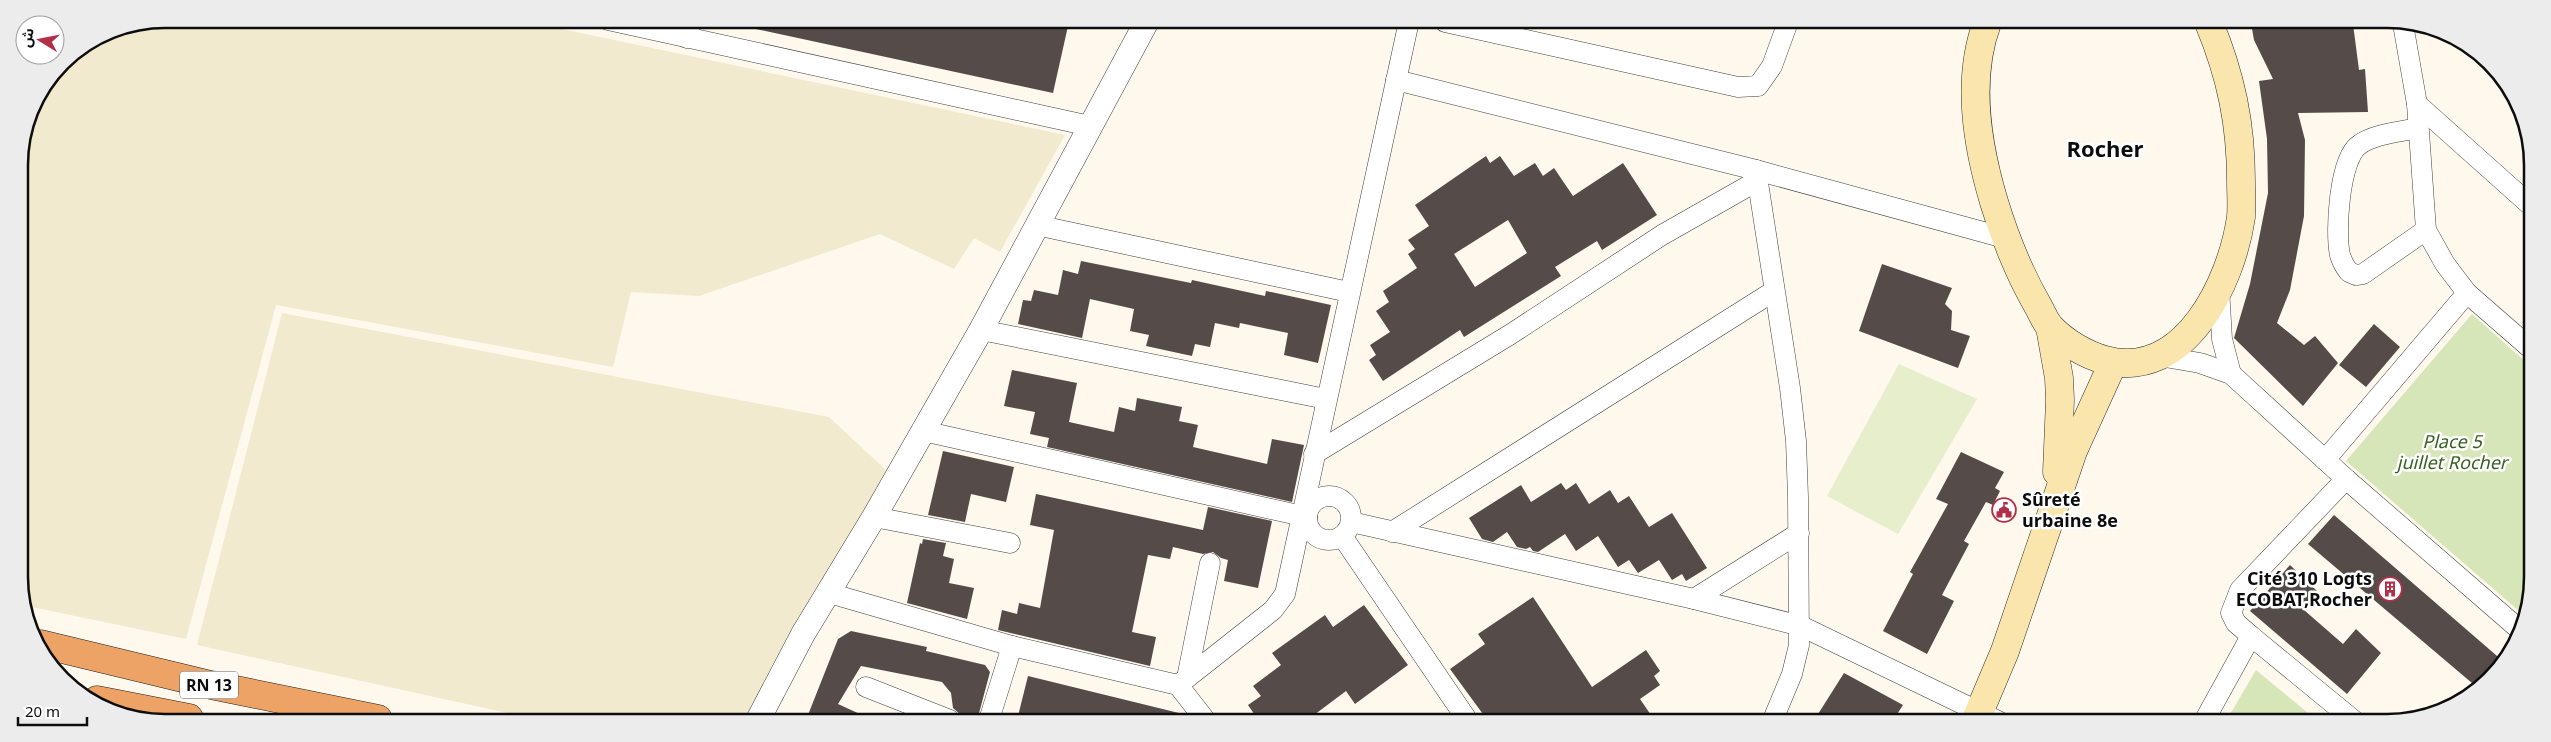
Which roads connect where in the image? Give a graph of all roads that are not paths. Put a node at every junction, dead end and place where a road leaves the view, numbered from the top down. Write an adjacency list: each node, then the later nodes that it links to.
1 (1143, 28): 11 (street)
2 (1408, 28): 9 (street)
3 (1472, 28): 4 (street)
4 (1786, 28)
5 (1982, 28): 17 (main road)
6 (2211, 28): 18 (main road)
7 (689, 29): 11 (street)
8 (2404, 29): 10 (street)
9 (1396, 80): 13 (street); 20 (street)
10 (2417, 104): 12 (street); 14 (street)
11 (1090, 126): 15 (street)
12 (2418, 128): 16 (street); 16 (street)
13 (1757, 175): 17 (street); 19 (street); 30 (street)
14 (2524, 200)
15 (1036, 225): 20 (street); 23 (street)
16 (2426, 230): 21 (street)
17 (2005, 238): 22 (main road)
18 (2219, 288): 25 (main road); 27 (street)
19 (1774, 291): 37 (street); 38 (street)
20 (1349, 292): 28 (street)
21 (2466, 293): 24 (street); 31 (street)
22 (2050, 327): 26 (main road); 33 (main road)
23 (981, 330): 28 (street); 29 (street)
24 (2524, 344)
25 (2159, 356): 26 (main road); 27 (street)
26 (2113, 362): 33 (main road)
27 (2231, 374): 31 (street)
28 (1326, 400): 30 (street)
29 (923, 431): 34 (street); 35 (street)
30 (1314, 454): 35 (street)
31 (2325, 460): 32 (street)
32 (2346, 479): 43 (street); 45 (street)
33 (2055, 498): 60 (main road)
34 (874, 517): 39 (street); 41 (street)
35 (1304, 517): 36 (street); 36 (street); 48 (street)
36 (1346, 529): 37 (street); 57 (street)
37 (1392, 532): 42 (street)
38 (1799, 533): 42 (street); 44 (street)
39 (1010, 544)
40 (1210, 563): 48 (street)
41 (829, 593): 47 (street); 53 (street)
42 (1694, 599): 44 (street)
43 (2515, 625)
44 (1801, 626): 58 (street); 59 (street)
45 (2251, 636): 61 (street); 62 (street)
46 (46, 645): 52 (highway, RN 13)
47 (1012, 646): 48 (street); 55 (street)
48 (1183, 682): 56 (street)
49 (866, 687): 54 (street)
50 (108, 702): 51 (highway, RN 13)
51 (169, 714)
52 (353, 714)
53 (761, 714)
54 (935, 714)
55 (990, 714)
56 (1202, 714)
57 (1464, 714)
58 (1775, 714)
59 (1977, 714)
60 (1986, 714)
61 (2207, 714)
62 (2346, 714)

